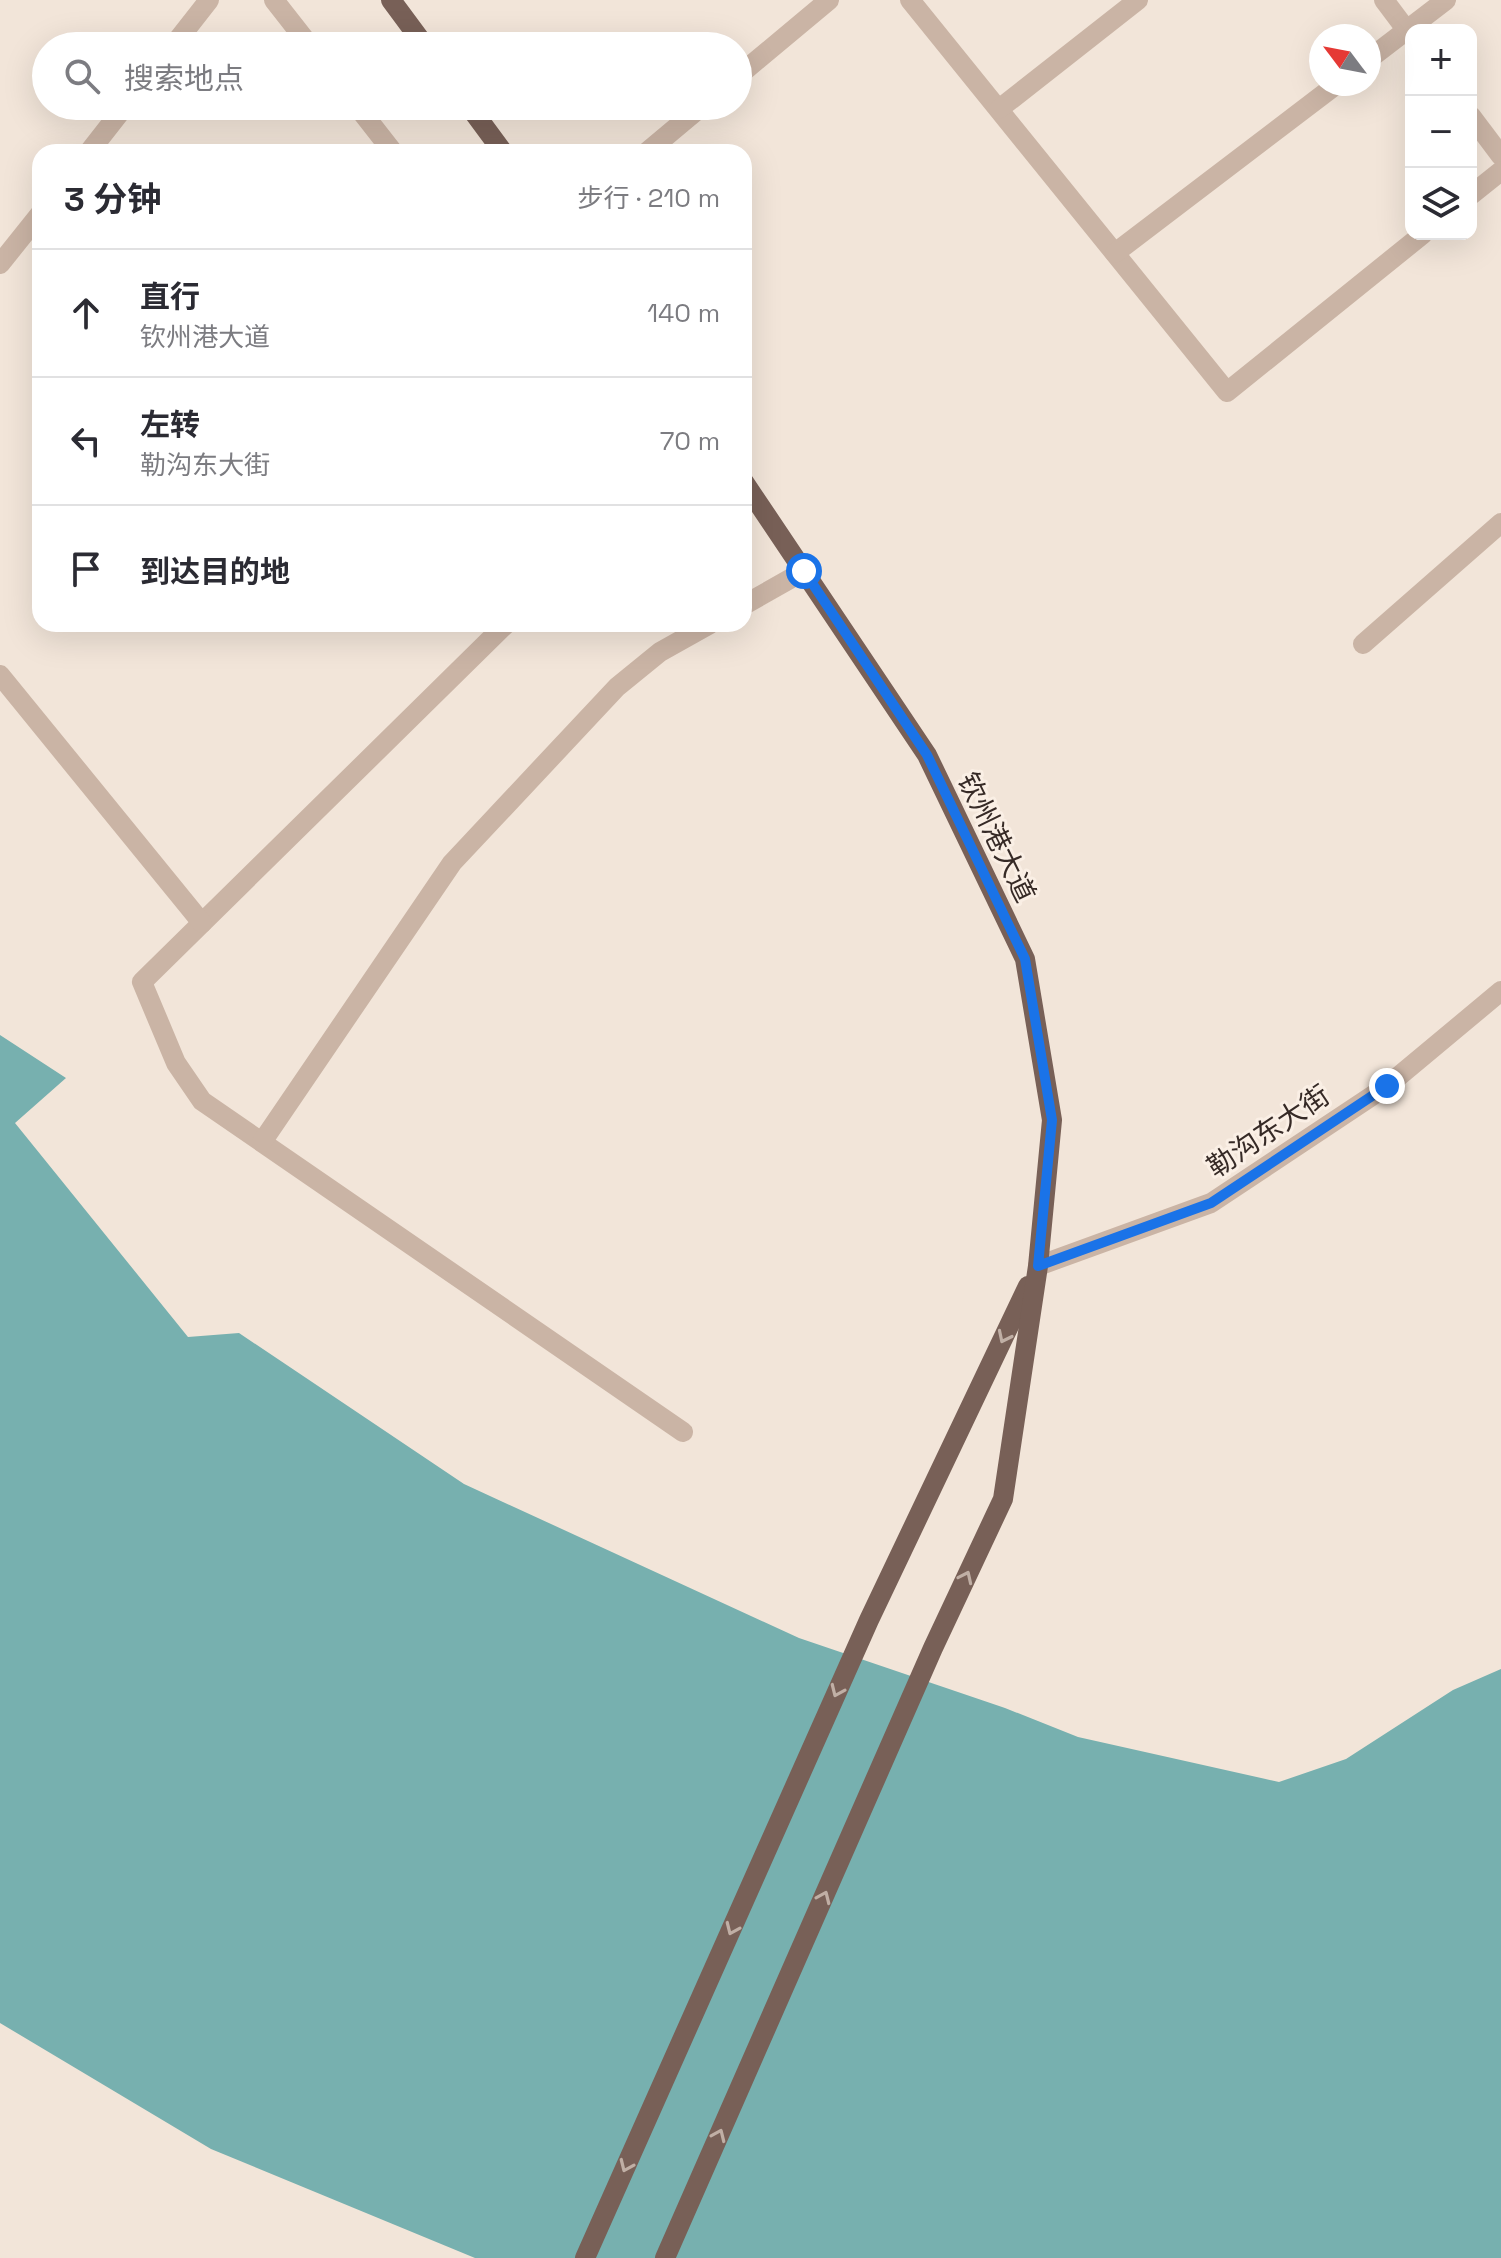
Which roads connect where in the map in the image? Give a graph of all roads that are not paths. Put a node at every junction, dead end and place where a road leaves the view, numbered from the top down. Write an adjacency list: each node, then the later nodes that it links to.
1 (209, 0): 11 (street)
2 (274, 0): 12 (street)
3 (391, 0): 13 (main road)
4 (829, 0): 16 (street)
5 (910, 0): 18 (street)
6 (1138, 0): 18 (street)
7 (1384, 0): 10 (street)
8 (1446, 0): 9 (street)
9 (1419, 24)
10 (1405, 28)
11 (184, 32)
12 (299, 32)
13 (415, 32)
14 (1405, 36): 15 (street)
15 (1381, 51)
16 (752, 64)
17 (1321, 96): 33 (street)
18 (999, 109): 33 (street)
19 (114, 120): 24 (street)
20 (368, 120): 25 (street)
21 (479, 120): 26 (main road)
22 (685, 120): 27 (street)
23 (1477, 124): 28 (street)
24 (95, 144)
25 (387, 144)
26 (497, 144)
27 (657, 144)
28 (1501, 156)
29 (1501, 171): 30 (street)
30 (1477, 190)
31 (32, 224): 34 (street)
32 (1416, 240): 33 (street)
33 (1115, 253)
34 (0, 264)
35 (752, 494): 37 (main road, 钦州港大道)
36 (1501, 523): 41 (street)
37 (804, 571): 38 (street); 46 (main road, 钦州港大道)
38 (752, 600)
39 (498, 632): 43 (street)
40 (696, 632): 45 (street)
41 (1363, 644)
42 (0, 675): 43 (street)
43 (202, 923): 45 (street)
44 (1501, 991): 46 (street, 勒沟东大街)
45 (262, 1142): 47 (street)
46 (1038, 1266): 48 (main road, one-way to 48); 49 (main road, 钦州港大道, one-way to 46)
47 (683, 1432)
48 (585, 2258)
49 (665, 2258)

